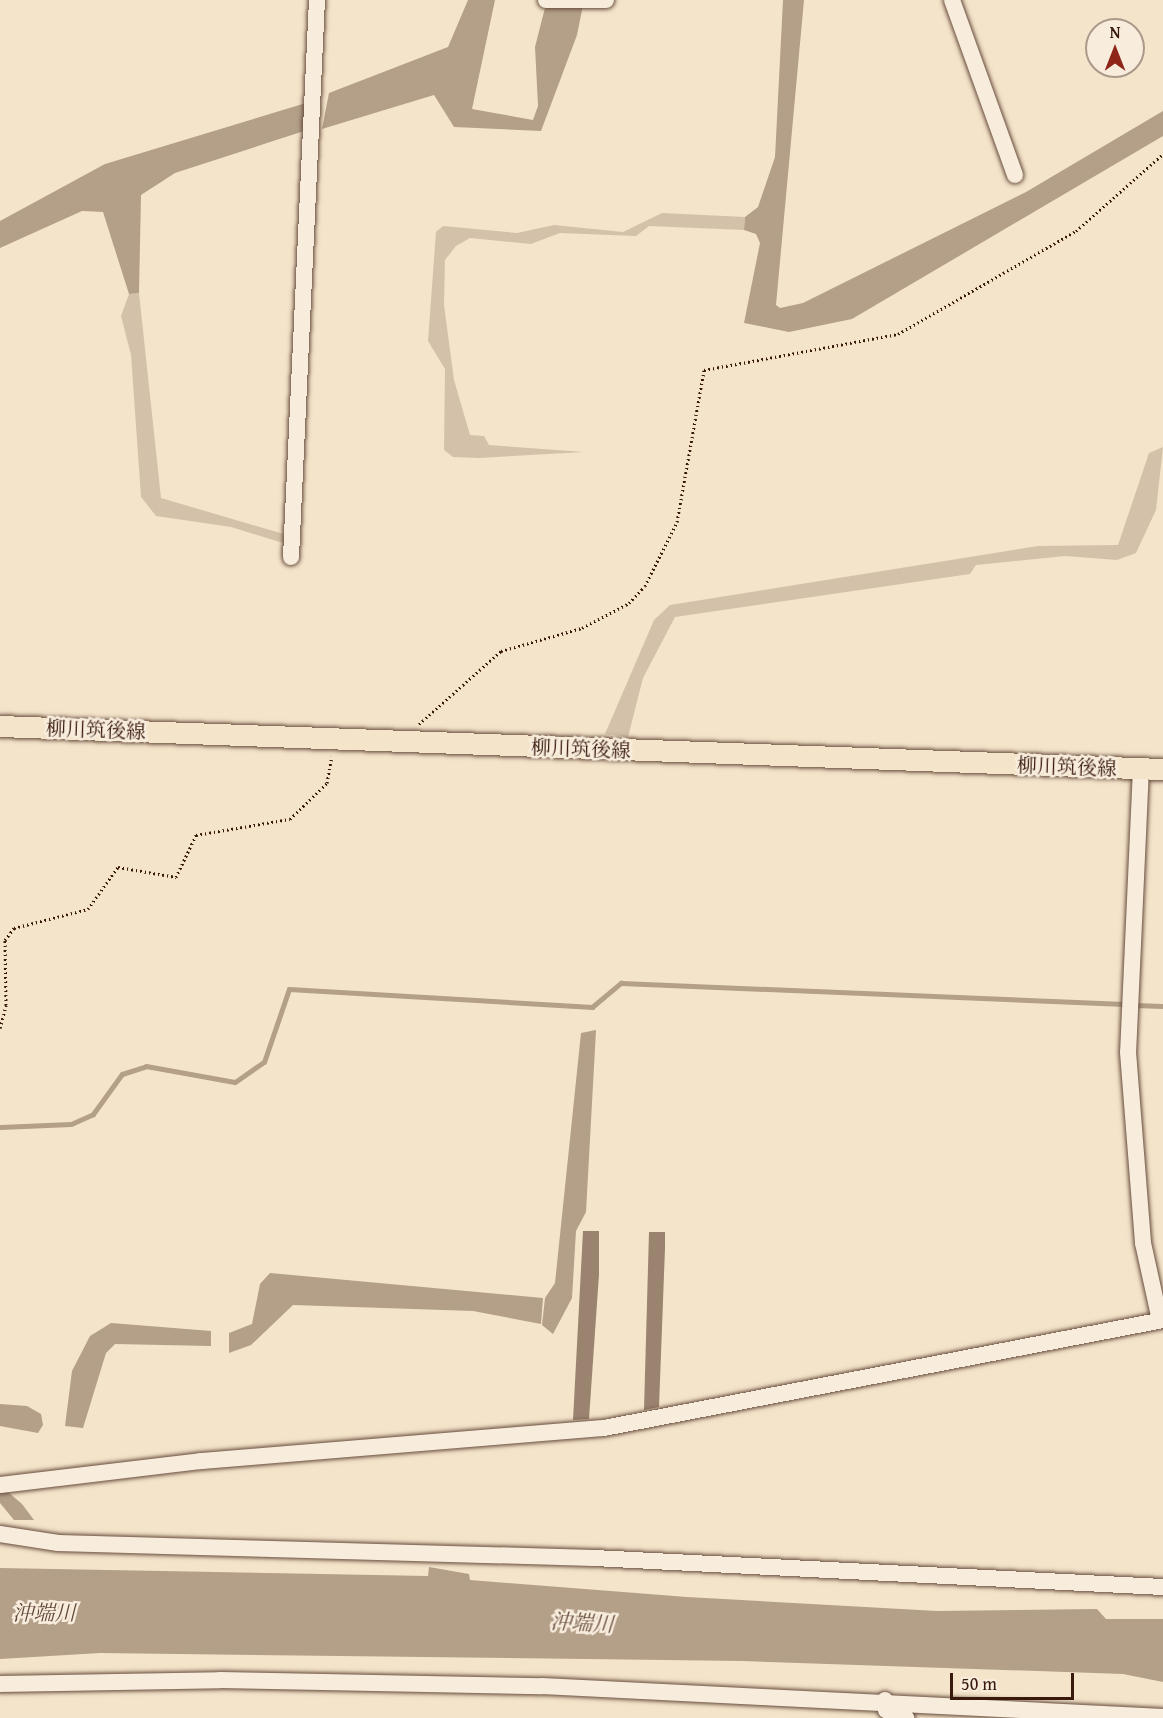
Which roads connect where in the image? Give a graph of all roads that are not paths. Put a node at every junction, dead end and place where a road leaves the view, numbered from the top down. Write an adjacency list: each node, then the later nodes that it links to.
1 (317, 0): 6 (street)
2 (546, 0): 4 (street)
3 (952, 0): 5 (street)
4 (598, 2)
5 (1015, 175)
6 (291, 557)
7 (0, 726): 8 (main road, 柳川筑後線)
8 (1141, 768): 9 (main road, 柳川筑後線); 10 (street)
9 (1163, 769)
10 (1162, 1320): 11 (street)
11 (0, 1485)
12 (0, 1534): 13 (street)
13 (1163, 1587)
14 (0, 1684): 15 (street)
15 (885, 1700): 16 (street); 17 (street)
16 (1163, 1717)
17 (906, 1718)

